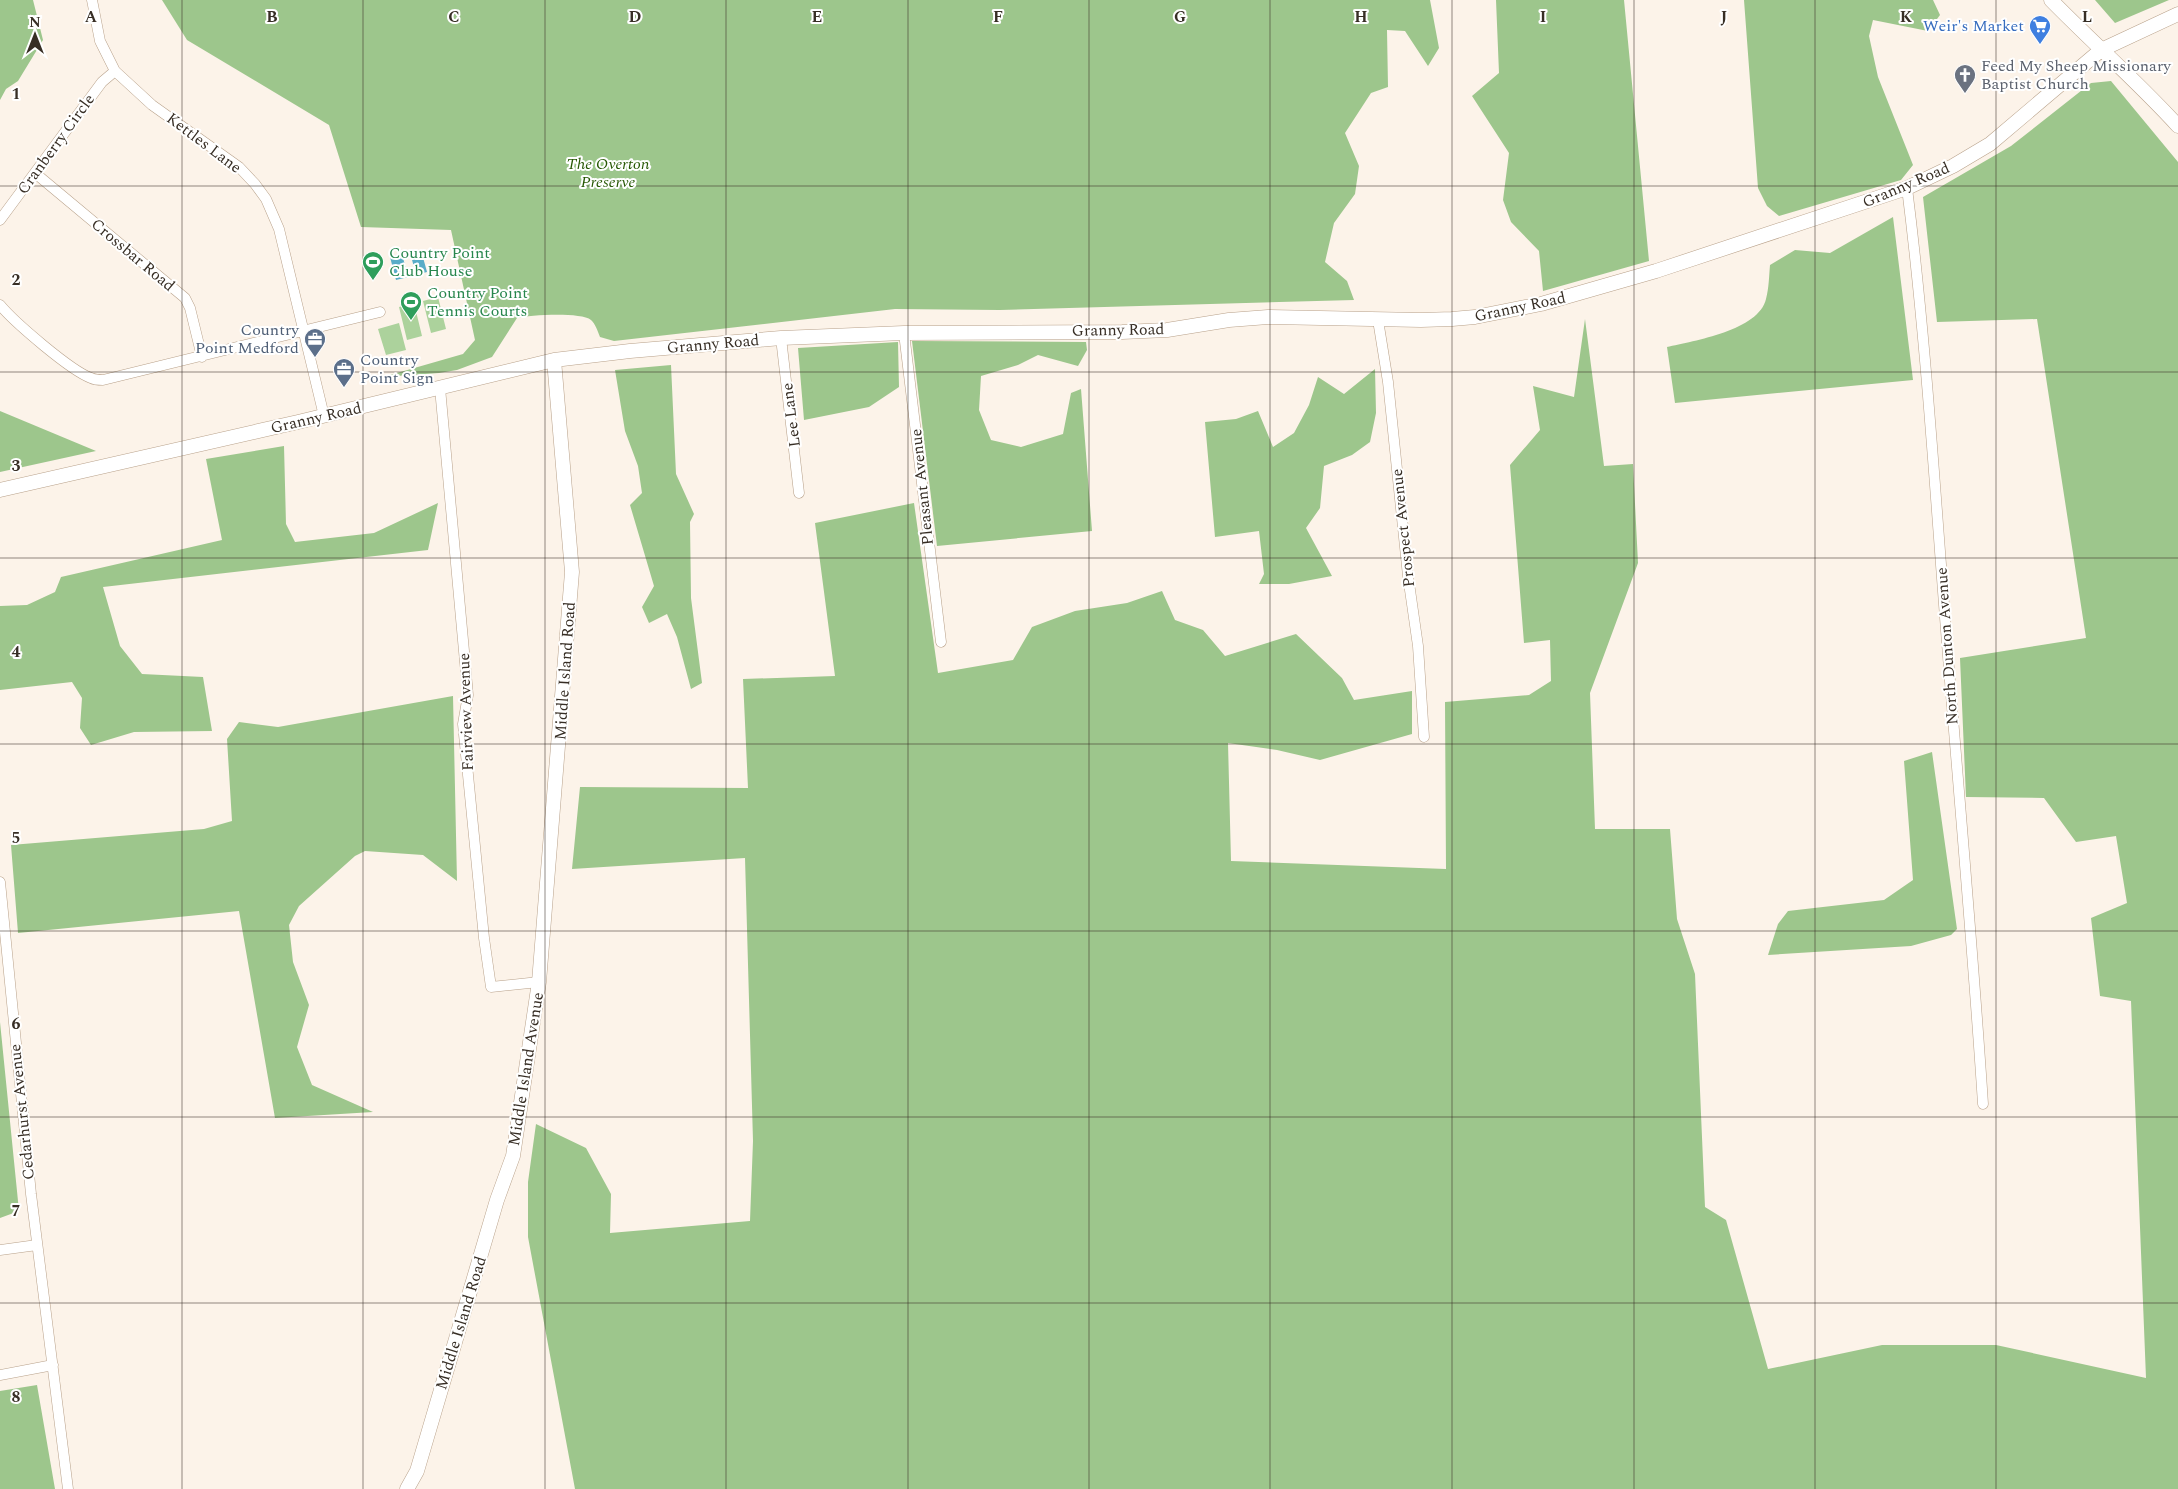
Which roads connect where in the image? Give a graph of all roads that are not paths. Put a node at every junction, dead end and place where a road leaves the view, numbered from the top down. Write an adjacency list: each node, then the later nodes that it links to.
1 (92, 0): 5 (street, Kettles Lane)
2 (2051, 0): 4 (street)
3 (2178, 14): 4 (street, Granny Road)
4 (2101, 50): 6 (street); 8 (street, Granny Road)
5 (115, 71): 7 (street, Cranberry Circle); 13 (street, Kettles Lane)
6 (2178, 126)
7 (34, 173): 9 (street, Cranberry Circle); 16 (street, Crossbar Road)
8 (1907, 188): 12 (street, Granny Road); 26 (street, North Dunton Avenue)
9 (0, 220)
10 (0, 305): 16 (street)
11 (380, 312): 13 (street)
12 (1378, 320): 14 (street, Granny Road); 23 (street, Prospect Avenue)
13 (304, 330): 16 (street); 19 (street, Kettles Lane)
14 (904, 333): 15 (street, Granny Road); 22 (street, Pleasant Avenue)
15 (781, 338): 17 (street, Granny Road); 21 (street, Lee Lane)
16 (202, 357)
17 (554, 360): 18 (street, Granny Road); 25 (street, Middle Island Road)
18 (440, 388): 19 (street, Granny Road); 25 (street, Fairview Avenue)
19 (324, 416): 20 (street, Granny Road)
20 (0, 490)
21 (799, 492)
22 (941, 642)
23 (1424, 737)
24 (0, 882): 28 (street, Cedarhurst Avenue)
25 (539, 982): 27 (street, Middle Island Avenue)
26 (1983, 1104)
27 (513, 1156): 33 (street, Middle Island Road)
28 (37, 1244): 29 (street); 30 (street, Cedarhurst Avenue)
29 (0, 1250)
30 (52, 1365): 31 (street); 32 (street, Cedarhurst Avenue)
31 (0, 1375)
32 (68, 1489)
33 (407, 1489)

